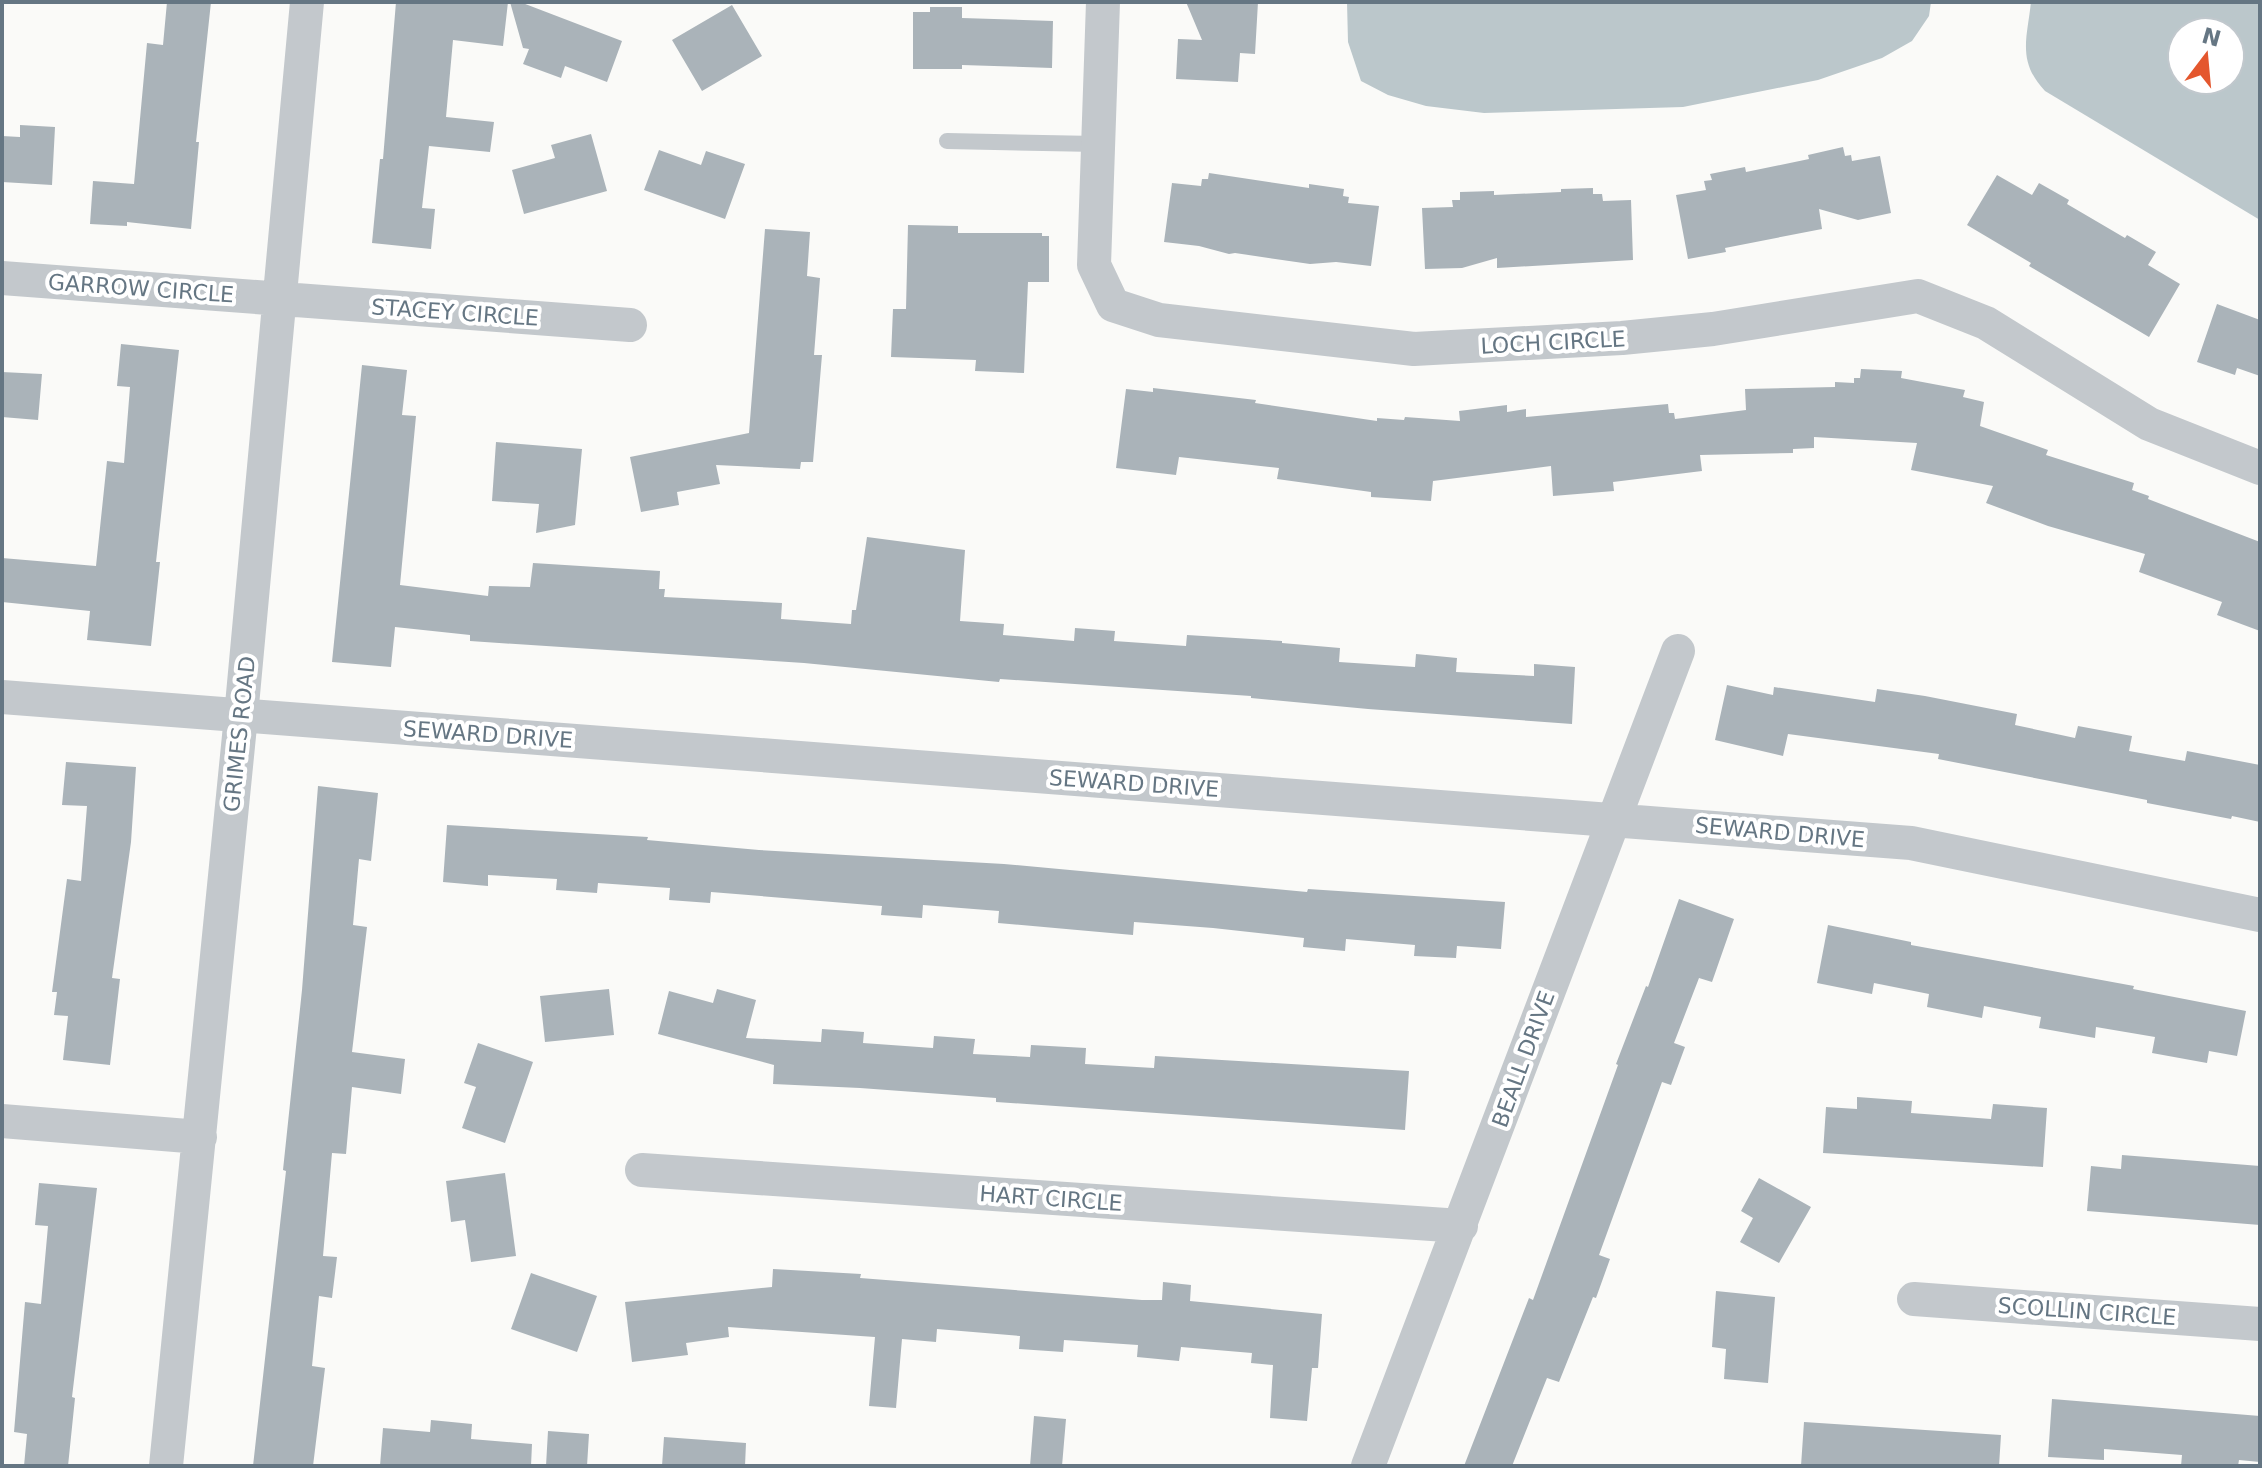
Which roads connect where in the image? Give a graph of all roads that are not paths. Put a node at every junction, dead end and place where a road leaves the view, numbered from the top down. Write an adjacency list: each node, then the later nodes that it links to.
1 (307, 2): 6 (street, GRIMES ROAD)
2 (1103, 2): 4 (street, LOCH CIRCLE)
3 (947, 141): 4 (lane)
4 (1097, 144): 8 (street, LOCH CIRCLE)
5 (2, 278): 6 (street, GARROW CIRCLE)
6 (280, 299): 7 (street, STACEY CIRCLE); 11 (street, GRIMES ROAD)
7 (630, 325)
8 (2260, 468)
9 (1678, 651): 12 (street, BEALL DRIVE)
10 (2, 697): 11 (street, SEWARD DRIVE)
11 (241, 716): 12 (street, SEWARD DRIVE); 15 (street, GRIMES ROAD)
12 (1613, 819): 13 (street, SEWARD DRIVE); 17 (street, BEALL DRIVE)
13 (2260, 915)
14 (2, 1121): 15 (street)
15 (200, 1137): 20 (street, GRIMES ROAD)
16 (642, 1170): 17 (street, HART CIRCLE)
17 (1461, 1226): 21 (street, BEALL DRIVE)
18 (1914, 1299): 19 (street, SCOLLIN CIRCLE)
19 (2260, 1324)
20 (166, 1466)
21 (1368, 1466)

